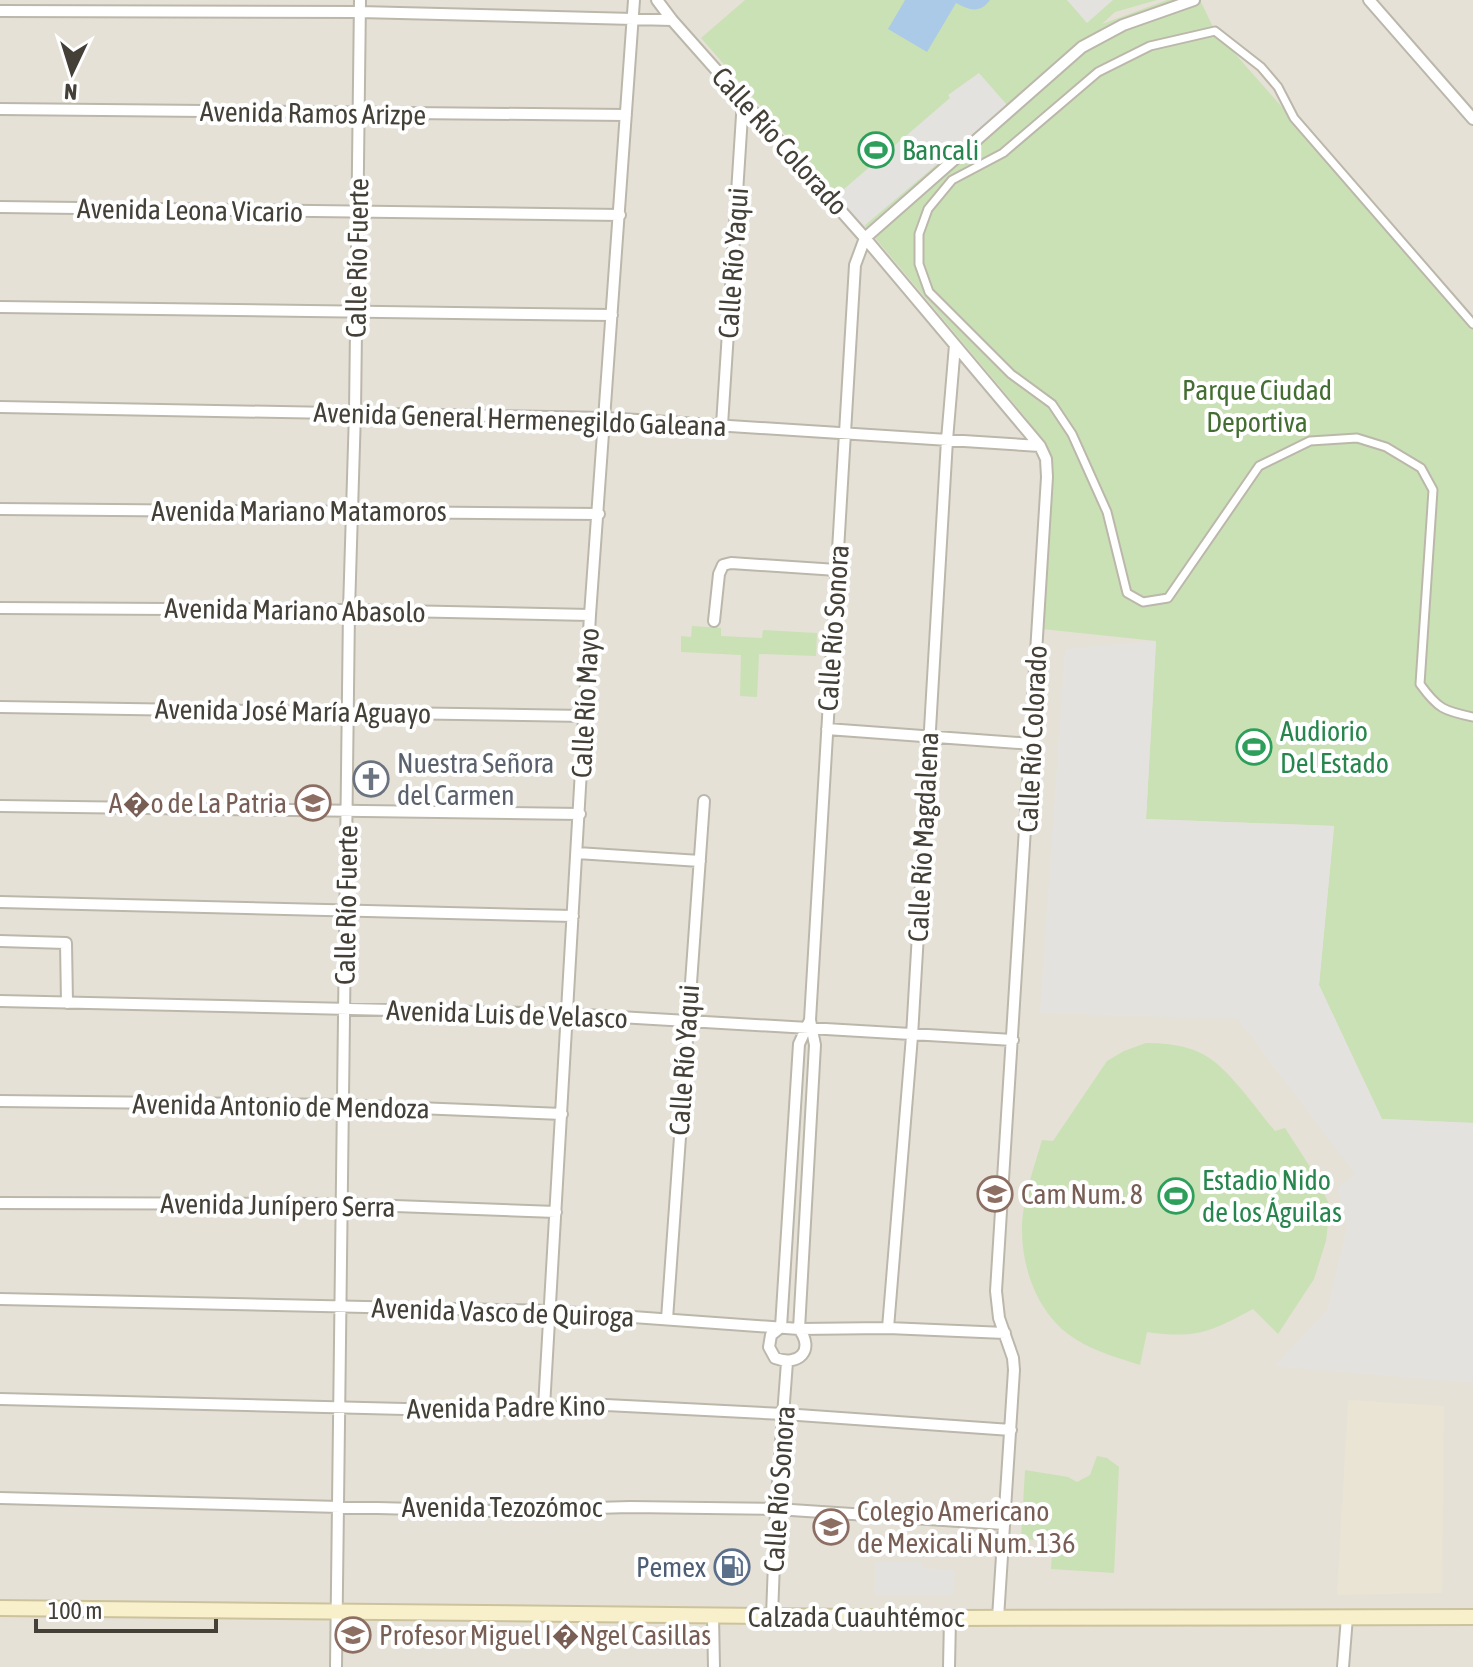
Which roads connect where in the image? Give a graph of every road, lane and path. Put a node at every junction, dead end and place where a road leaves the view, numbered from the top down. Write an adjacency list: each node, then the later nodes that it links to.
1 (360, 0): 7 (street, Calle Río Fuerte)
2 (634, 0): 8 (street, Calle Río Mayo)
3 (657, 0): 9 (street, Calle Río Colorado)
4 (1194, 0): 18 (street)
5 (1369, 0): 14 (street)
6 (0, 11): 7 (street)
7 (360, 12): 8 (street); 12 (street, Calle Río Fuerte)
8 (633, 18): 9 (street); 13 (street, Calle Río Mayo)
9 (672, 20): 10 (street, Calle Río Colorado)
10 (743, 100): 18 (street, Calle Río Colorado); 27 (street, Calle Río Yaqui)
11 (0, 109): 12 (street, Avenida Ramos Arizpe)
12 (359, 114): 13 (street, Avenida Ramos Arizpe); 16 (street, Calle Río Fuerte)
13 (626, 115): 17 (street, Calle Río Mayo)
14 (1473, 119)
15 (0, 207): 16 (street, Avenida Leona Vicario)
16 (357, 213): 17 (street, Avenida Leona Vicario); 20 (street, Calle Río Fuerte)
17 (620, 215): 21 (street, Calle Río Mayo)
18 (865, 238): 23 (street, Calle Río Colorado); 28 (street, Calle Río Sonora)
19 (0, 307): 20 (street)
20 (357, 312): 21 (street); 25 (street, Calle Río Fuerte)
21 (612, 315): 26 (street, Calle Río Mayo)
22 (1473, 324): 42 (street)
23 (955, 345): 29 (street, Calle Río Magdalena); 30 (street, Calle Río Colorado)
24 (0, 407): 25 (street, Avenida General Hermenegildo Galeana)
25 (355, 412): 26 (street, Avenida General Hermenegildo Galeana); 32 (street, Calle Río Fuerte)
26 (606, 418): 27 (street, Avenida General Hermenegildo Galeana); 33 (street, Calle Río Mayo)
27 (722, 425): 28 (street, Avenida General Hermenegildo Galeana)
28 (846, 433): 29 (street, Avenida General Hermenegildo Galeana); 34 (street, Calle Río Sonora)
29 (947, 440): 30 (street, Avenida General Hermenegildo Galeana); 44 (street, Calle Río Magdalena)
30 (1040, 446): 45 (street, Calle Río Colorado)
31 (0, 509): 32 (street, Avenida Mariano Matamoros)
32 (351, 512): 33 (street, Avenida Mariano Matamoros); 36 (street, Calle Río Fuerte)
33 (599, 514): 37 (street, Calle Río Mayo)
34 (837, 570): 38 (street); 43 (street, Calle Río Sonora)
35 (0, 608): 36 (street, Avenida Mariano Abasolo)
36 (349, 610): 37 (street, Avenida Mariano Abasolo); 40 (street, Calle Río Fuerte)
37 (590, 615): 41 (street, Calle Río Mayo)
38 (714, 621)
39 (0, 707): 40 (street, Avenida José María Aguayo)
40 (349, 712): 41 (street, Avenida José María Aguayo); 48 (street, Calle Río Fuerte)
41 (585, 716): 49 (street, Calle Río Mayo)
42 (1473, 717)
43 (827, 729): 44 (street); 61 (street, Calle Río Sonora)
44 (929, 736): 45 (street); 62 (street, Calle Río Magdalena)
45 (1033, 744): 63 (street, Calle Río Colorado)
46 (704, 801): 51 (street, Calle Río Yaqui)
47 (0, 806): 48 (street)
48 (348, 810): 49 (street); 53 (street, Calle Río Fuerte)
49 (580, 814): 50 (street, Calle Río Mayo)
50 (577, 853): 51 (street); 54 (street, Calle Río Mayo)
51 (700, 861): 60 (street, Calle Río Yaqui)
52 (0, 902): 53 (street)
53 (347, 910): 54 (street); 58 (street, Calle Río Fuerte)
54 (573, 916): 59 (street, Calle Río Mayo)
55 (0, 941): 57 (street)
56 (0, 1001): 57 (street, Avenida Luis de Velasco)
57 (67, 1003): 58 (street, Avenida Luis de Velasco)
58 (344, 1008): 59 (street, Avenida Luis de Velasco); 65 (street, Calle Río Fuerte)
59 (568, 1014): 60 (street, Avenida Luis de Velasco); 66 (street, Calle Río Mayo)
60 (687, 1021): 61 (street, Avenida Luis de Velasco); 73 (street, Calle Río Yaqui)
61 (809, 1026): 62 (street, Avenida Luis de Velasco); 74 (street, Calle Río Sonora); 76 (street, Calle Río Sonora)
62 (912, 1036): 63 (street, Avenida Luis de Velasco); 75 (street, Calle Río Magdalena)
63 (1013, 1040): 77 (street, Calle Río Colorado)
64 (0, 1101): 65 (street, Avenida Antonio de Mendoza)
65 (343, 1105): 66 (street, Avenida Antonio de Mendoza); 68 (street, Calle Río Fuerte)
66 (562, 1114): 69 (street, Calle Río Mayo)
67 (0, 1203): 68 (street, Avenida Junípero Serra)
68 (341, 1204): 69 (street, Avenida Junípero Serra); 71 (street, Calle Río Fuerte)
69 (556, 1212): 72 (street, Calle Río Mayo)
70 (0, 1299): 71 (street, Avenida Vasco de Quiroga)
71 (342, 1306): 72 (street, Avenida Vasco de Quiroga); 80 (street, Calle Río Fuerte)
72 (550, 1311): 73 (street, Avenida Vasco de Quiroga); 81 (street, Calle Río Mayo)
73 (667, 1319): 74 (street, Avenida Vasco de Quiroga)
74 (781, 1327): 76 (street, Avenida Vasco de Quiroga); 78 (street, Calle Río Sonora)
75 (888, 1328): 76 (street, Avenida Vasco de Quiroga); 77 (street, Avenida Vasco de Quiroga)
76 (799, 1329): 78 (street, Calle Río Sonora)
77 (1005, 1333): 83 (street, Calle Río Colorado)
78 (787, 1362): 82 (street, Calle Río Sonora)
79 (0, 1399): 80 (street, Avenida Padre Kino)
80 (340, 1407): 81 (street, Avenida Padre Kino); 85 (street, Calle Río Fuerte)
81 (544, 1407): 82 (street, Avenida Padre Kino)
82 (784, 1414): 83 (street, Avenida Padre Kino); 86 (street, Calle Río Sonora)
83 (1011, 1430): 87 (street, Calle Río Colorado)
84 (0, 1498): 85 (street, Avenida Tezozómoc)
85 (339, 1506): 86 (street, Avenida Tezozómoc); 89 (street, Calle Río Fuerte)
86 (776, 1509): 87 (street, Avenida Tezozómoc); 91 (street, Calle Río Sonora)
87 (1004, 1524): 95 (street, Calle Río Colorado)
88 (0, 1608): 89 (main road, Calzada Cuauhtémoc)
89 (338, 1613): 90 (main road, Calzada Cuauhtémoc); 96 (street, Calle Río Fuerte)
90 (713, 1616): 91 (main road, Calzada Cuauhtémoc); 97 (street)
91 (772, 1616): 94 (main road, Calzada Cuauhtémoc)
92 (1347, 1617): 93 (main road, Calzada Cuauhtémoc); 95 (main road, Calzada Cuauhtémoc); 99 (street)
93 (1473, 1617)
94 (950, 1618): 95 (main road, Calzada Cuauhtémoc); 98 (street)
95 (998, 1618)
96 (336, 1667)
97 (714, 1667)
98 (949, 1667)
99 (1343, 1667)

